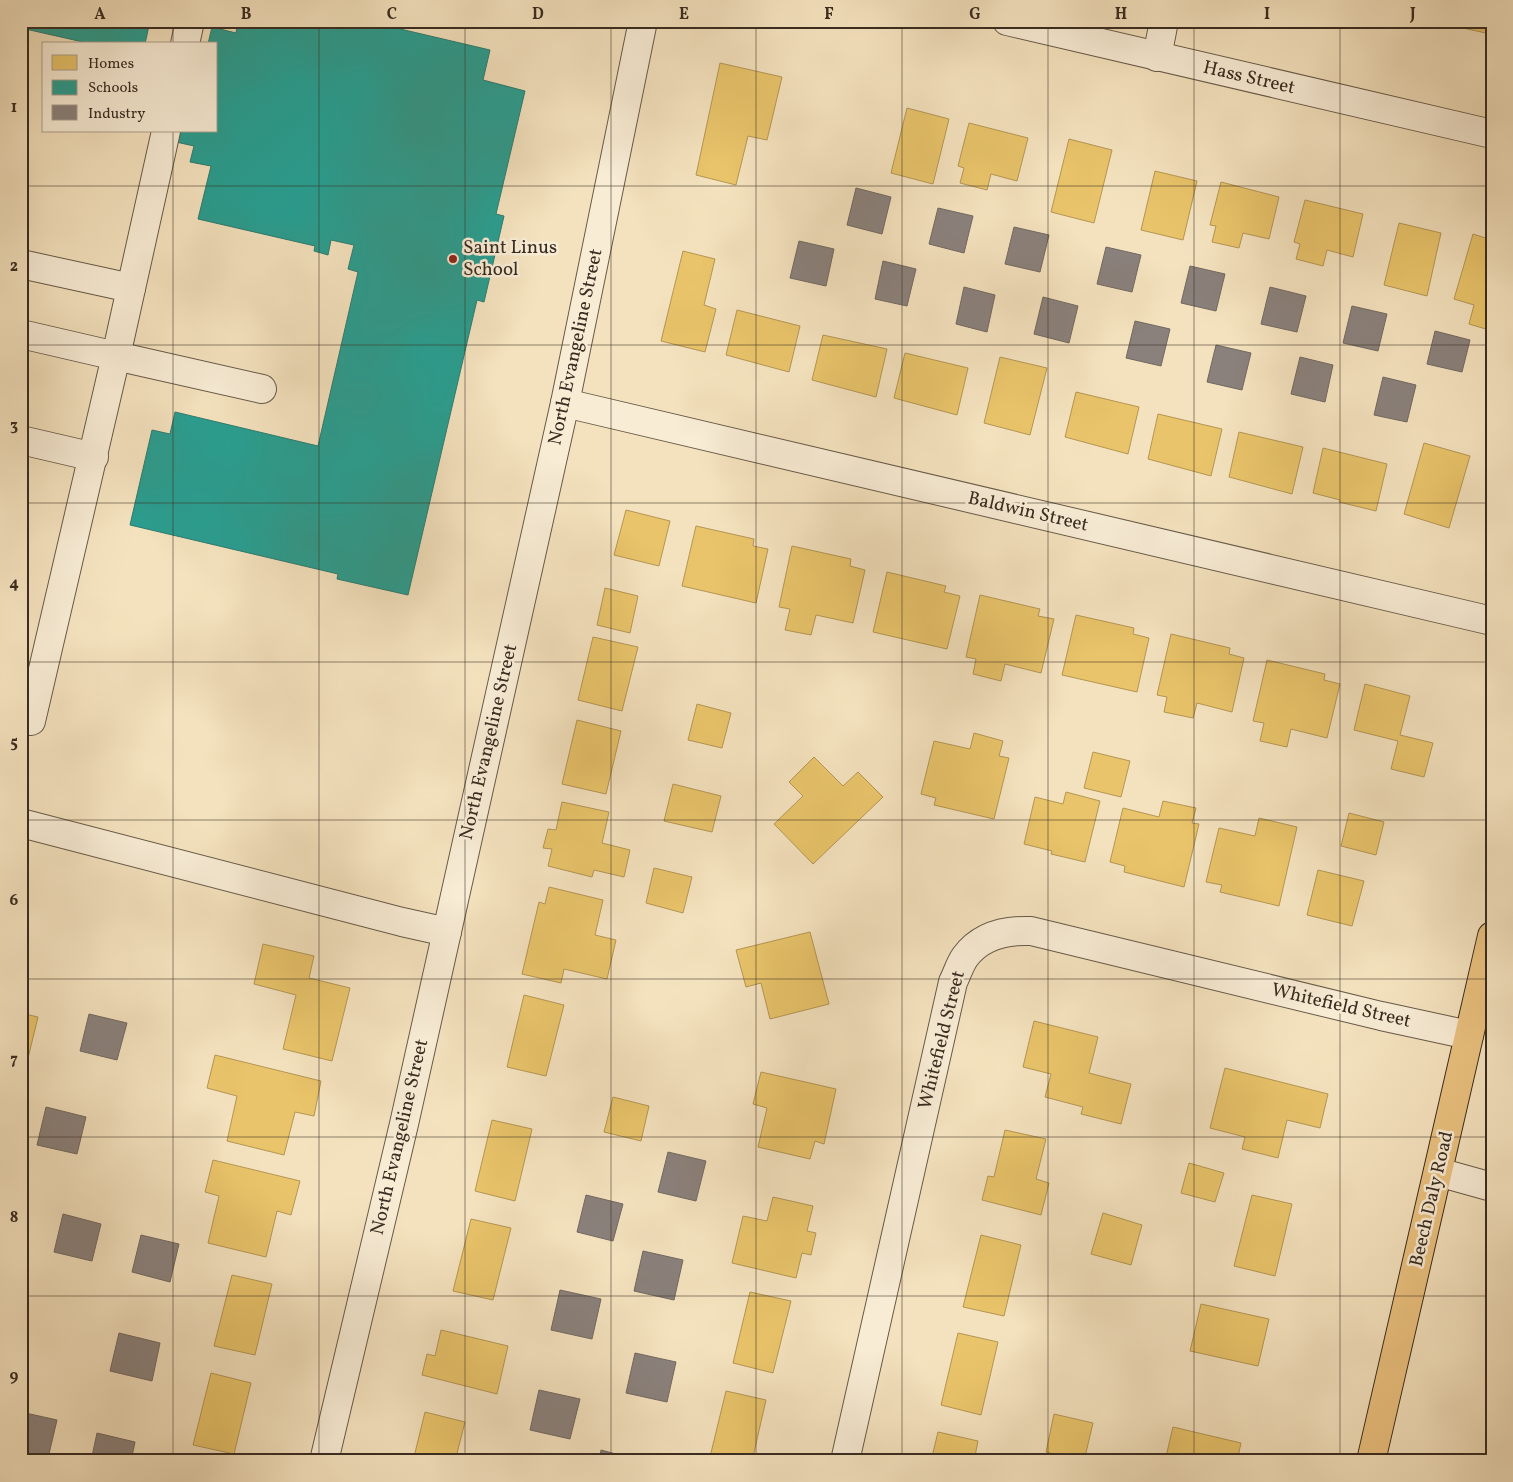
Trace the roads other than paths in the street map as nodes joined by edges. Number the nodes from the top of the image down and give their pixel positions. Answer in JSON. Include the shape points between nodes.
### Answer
{"nodes":[{"id":1,"x":190,"y":21,"type":"edge"},
{"id":2,"x":643,"y":21,"type":"edge"},
{"id":3,"x":1007,"y":21,"type":"edge"},
{"id":4,"x":1164,"y":21,"type":"edge"},
{"id":5,"x":185,"y":42,"type":"edge"},
{"id":6,"x":1157,"y":57,"type":"junction"},
{"id":7,"x":166,"y":132,"type":"edge"},
{"id":8,"x":1492,"y":134,"type":"edge"},
{"id":9,"x":21,"y":264,"type":"edge"},
{"id":10,"x":131,"y":288,"type":"junction"},
{"id":11,"x":21,"y":334,"type":"edge"},
{"id":12,"x":116,"y":356,"type":"junction"},
{"id":13,"x":262,"y":390,"type":"dead end"},
{"id":14,"x":565,"y":404,"type":"junction"},
{"id":15,"x":21,"y":440,"type":"edge"},
{"id":16,"x":94,"y":457,"type":"junction"},
{"id":17,"x":1492,"y":621,"type":"edge"},
{"id":18,"x":21,"y":719,"type":"edge"},
{"id":19,"x":21,"y":823,"type":"edge"},
{"id":20,"x":446,"y":932,"type":"junction"},
{"id":21,"x":1492,"y":936,"type":"edge"},
{"id":22,"x":1469,"y":1036,"type":"junction"},
{"id":23,"x":1438,"y":1172,"type":"junction"},
{"id":24,"x":1492,"y":1187,"type":"edge"},
{"id":25,"x":324,"y":1461,"type":"edge"},
{"id":26,"x":845,"y":1461,"type":"edge"},
{"id":27,"x":1371,"y":1461,"type":"edge"}],
"edges":[{"from":1,"to":5,"type":"street"},
{"from":2,"to":14,"type":"street","name":"North Evangeline Street"},
{"from":3,"to":6,"type":"street","name":"Hass Street"},
{"from":4,"to":6,"type":"street"},
{"from":6,"to":8,"type":"street","name":"Hass Street"},
{"from":7,"to":10,"type":"street"},
{"from":9,"to":10,"type":"street"},
{"from":10,"to":12,"type":"street"},
{"from":11,"to":12,"type":"street"},
{"from":12,"to":13,"type":"street"},
{"from":12,"to":16,"type":"street"},
{"from":14,"to":17,"type":"street","name":"Baldwin Street"},
{"from":14,"to":20,"type":"street","name":"North Evangeline Street"},
{"from":15,"to":16,"type":"street"},
{"from":16,"to":18,"type":"street","via":[[31,721]]},
{"from":19,"to":20,"type":"street"},
{"from":20,"to":25,"type":"street","name":"North Evangeline Street"},
{"from":21,"to":22,"type":"main road","name":"Beech Daly Road"},
{"from":22,"to":23,"type":"main road","name":"Beech Daly Road"},
{"from":22,"to":26,"type":"street","name":"Whitefield Street","via":[[1031,931],[1012,930],[975,946],[964,958],[953,982]]},
{"from":23,"to":24,"type":"street"},
{"from":23,"to":27,"type":"main road","name":"Beech Daly Road"}]}
